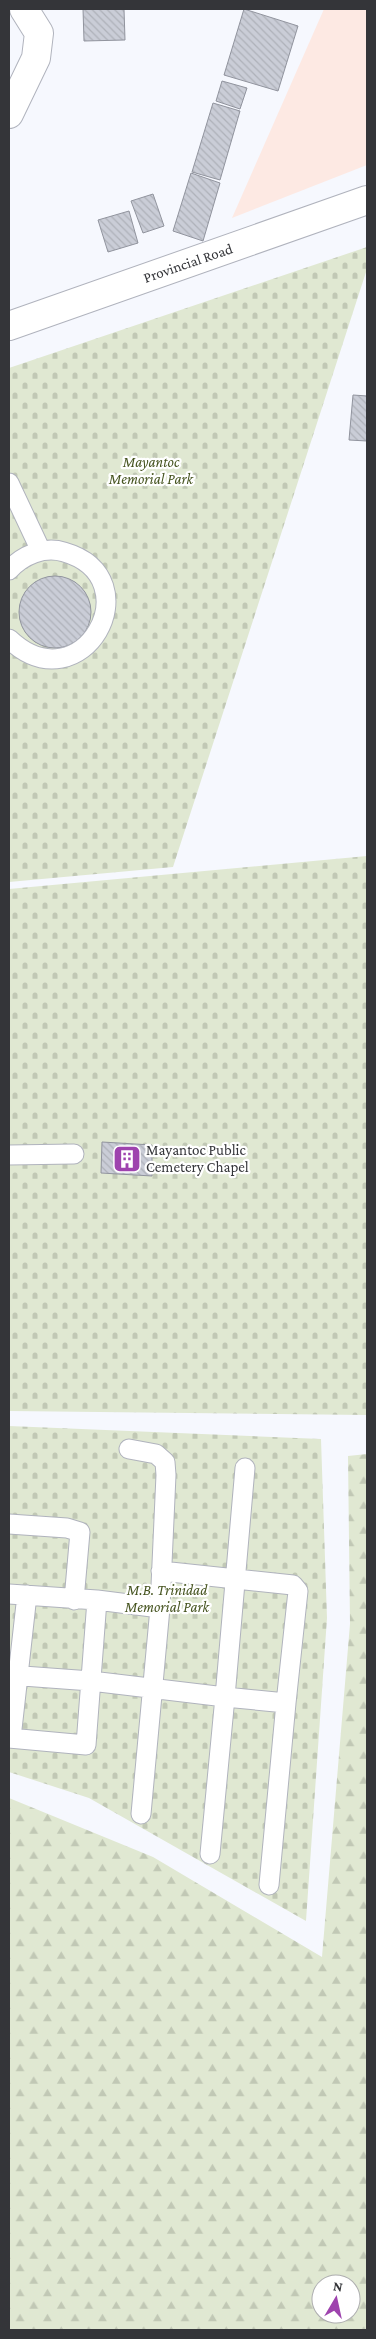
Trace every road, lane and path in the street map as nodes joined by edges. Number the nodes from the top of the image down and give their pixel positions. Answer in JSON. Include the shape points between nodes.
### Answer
{"nodes":[{"id":1,"x":24,"y":9,"type":"edge"},
{"id":2,"x":9,"y":114,"type":"edge"},
{"id":3,"x":367,"y":200,"type":"edge"},
{"id":4,"x":9,"y":326,"type":"edge"},
{"id":5,"x":9,"y":483,"type":"edge"},
{"id":6,"x":41,"y":551,"type":"junction"},
{"id":7,"x":9,"y":570,"type":"edge"},
{"id":8,"x":9,"y":639,"type":"edge"},
{"id":9,"x":9,"y":1154,"type":"edge"},
{"id":10,"x":74,"y":1154,"type":"dead end"},
{"id":11,"x":129,"y":1449,"type":"dead end"},
{"id":12,"x":245,"y":1468,"type":"dead end"},
{"id":13,"x":9,"y":1524,"type":"edge"},
{"id":14,"x":161,"y":1571,"type":"junction"},
{"id":15,"x":236,"y":1580,"type":"junction"},
{"id":16,"x":18,"y":1595,"type":"edge"},
{"id":17,"x":74,"y":1600,"type":"junction"},
{"id":18,"x":97,"y":1600,"type":"junction"},
{"id":19,"x":160,"y":1608,"type":"junction"},
{"id":20,"x":14,"y":1675,"type":"edge"},
{"id":21,"x":91,"y":1681,"type":"junction"},
{"id":22,"x":151,"y":1689,"type":"junction"},
{"id":23,"x":225,"y":1697,"type":"junction"},
{"id":24,"x":286,"y":1703,"type":"junction"},
{"id":25,"x":10,"y":1738,"type":"edge"},
{"id":26,"x":141,"y":1814,"type":"dead end"},
{"id":27,"x":210,"y":1854,"type":"dead end"},
{"id":28,"x":269,"y":1885,"type":"dead end"}],
"edges":[{"from":1,"to":2,"type":"main road","via":[[39,33],[36,58]]},
{"from":3,"to":4,"type":"main road","name":"Provincial Road"},
{"from":5,"to":6,"type":"lane"},
{"from":6,"to":7,"type":"lane","via":[[24,557]]},
{"from":6,"to":8,"type":"lane","via":[[59,550],[76,556],[101,580],[106,614],[100,631],[89,645],[73,655],[55,659],[29,654]]},
{"from":9,"to":10,"type":"lane"},
{"from":11,"to":14,"type":"lane","via":[[156,1454],[165,1462]]},
{"from":12,"to":15,"type":"lane"},
{"from":13,"to":17,"type":"lane","via":[[67,1528],[80,1532]]},
{"from":14,"to":15,"type":"lane"},
{"from":14,"to":19,"type":"lane"},
{"from":15,"to":23,"type":"lane"},
{"from":15,"to":24,"type":"lane","via":[[293,1585],[298,1591]]},
{"from":16,"to":17,"type":"lane"},
{"from":16,"to":20,"type":"lane"},
{"from":17,"to":18,"type":"lane"},
{"from":18,"to":19,"type":"lane"},
{"from":18,"to":21,"type":"lane"},
{"from":19,"to":22,"type":"lane"},
{"from":20,"to":21,"type":"lane"},
{"from":20,"to":25,"type":"lane"},
{"from":21,"to":22,"type":"lane"},
{"from":21,"to":25,"type":"lane","via":[[86,1745]]},
{"from":22,"to":23,"type":"lane"},
{"from":22,"to":26,"type":"lane"},
{"from":23,"to":24,"type":"lane"},
{"from":23,"to":27,"type":"lane"},
{"from":24,"to":28,"type":"lane"}]}
